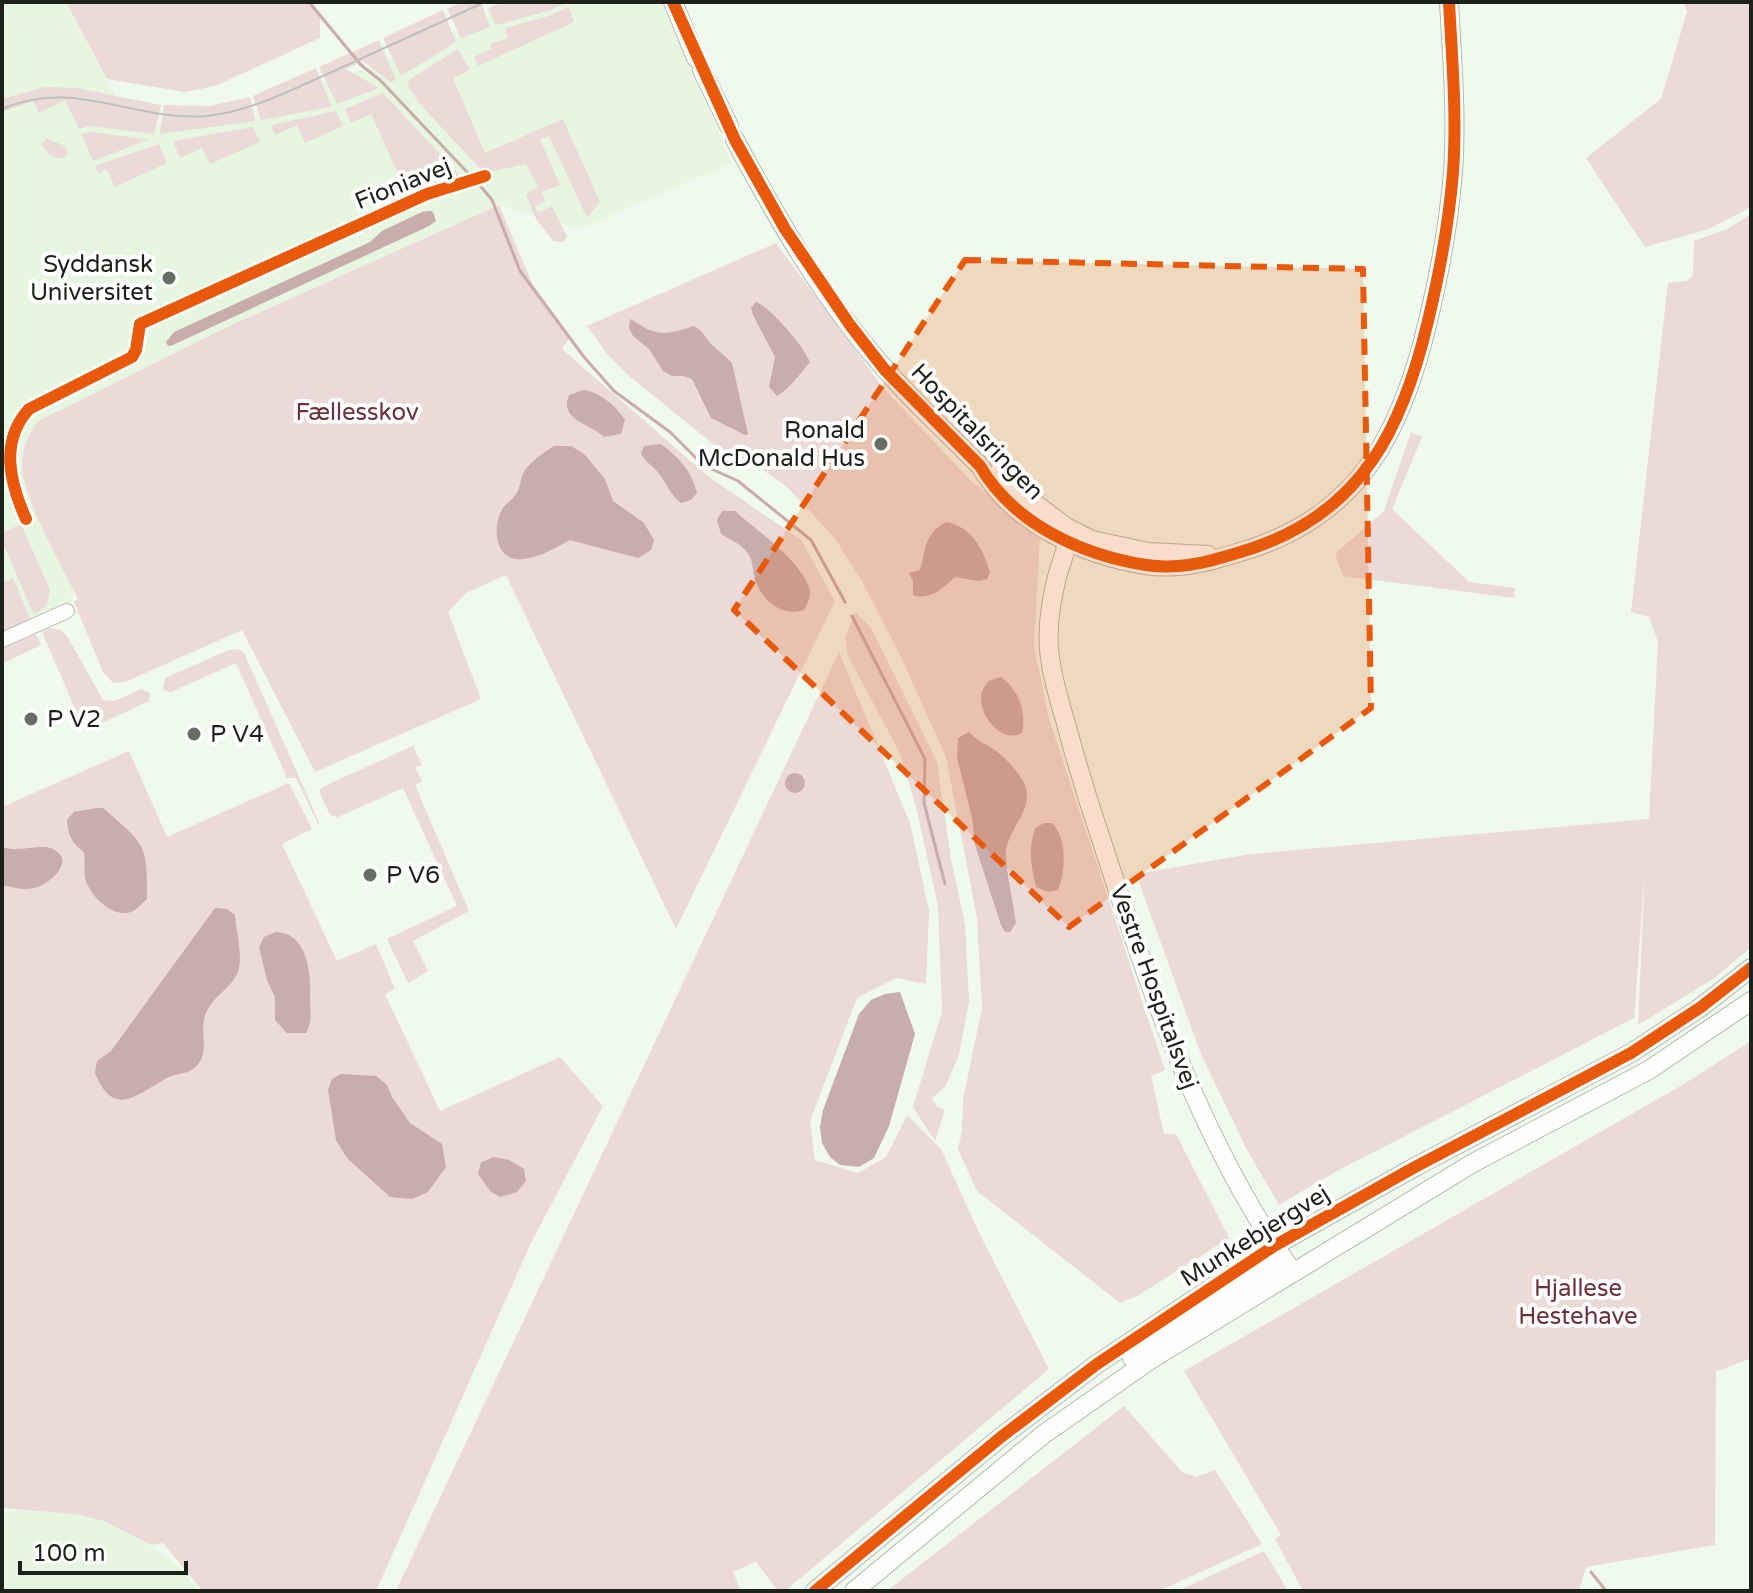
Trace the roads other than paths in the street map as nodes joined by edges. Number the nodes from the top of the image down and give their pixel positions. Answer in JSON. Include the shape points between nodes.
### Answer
{"nodes":[{"id":1,"x":673,"y":2,"type":"edge"},
{"id":2,"x":1449,"y":2,"type":"edge"},
{"id":3,"x":1064,"y":536,"type":"junction"},
{"id":4,"x":1219,"y":557,"type":"junction"},
{"id":5,"x":1137,"y":563,"type":"junction"},
{"id":6,"x":67,"y":611,"type":"dead end"},
{"id":7,"x":2,"y":640,"type":"edge"},
{"id":8,"x":1055,"y":684,"type":"junction"},
{"id":9,"x":1751,"y":968,"type":"edge"},
{"id":10,"x":1751,"y":1001,"type":"edge"},
{"id":11,"x":1274,"y":1246,"type":"junction"},
{"id":12,"x":1292,"y":1271,"type":"junction"},
{"id":13,"x":1007,"y":1463,"type":"junction"},
{"id":14,"x":815,"y":1591,"type":"edge"},
{"id":15,"x":854,"y":1591,"type":"edge"}],
"edges":[{"from":1,"to":3,"type":"street","name":"Hospitalsringen","via":[[732,133],[785,229],[850,325],[885,370],[1012,505]]},
{"from":2,"to":4,"type":"street","name":"Hospitalsringen","via":[[1453,169],[1447,225],[1421,352],[1397,421],[1352,487],[1320,514],[1261,545]]},
{"from":3,"to":4,"type":"street","name":"Hospitalsringen","via":[[1148,552]]},
{"from":3,"to":5,"type":"street","name":"Hospitalsringen","via":[[1092,552]]},
{"from":3,"to":8,"type":"street","name":"Vestre Hospitalsvej","via":[[1049,616]]},
{"from":4,"to":5,"type":"street","name":"Hospitalsringen","via":[[1180,567]]},
{"from":5,"to":8,"type":"street","via":[[1087,560],[1068,569],[1056,615]]},
{"from":6,"to":7,"type":"street"},
{"from":8,"to":11,"type":"street","name":"Vestre Hospitalsvej","via":[[1080,778],[1180,1066]]},
{"from":9,"to":11,"type":"street","name":"Munkebjergvej","via":[[1631,1053]]},
{"from":10,"to":12,"type":"street","name":"Munkebjergvej","via":[[1649,1070],[1473,1163]]},
{"from":11,"to":12,"type":"street","name":"Vestre Hospitalsvej"},
{"from":11,"to":13,"type":"street","via":[[1271,1267],[1167,1332],[1059,1412],[1023,1439]]},
{"from":11,"to":14,"type":"street","name":"Munkebjergvej","via":[[1097,1364]]},
{"from":12,"to":13,"type":"street","name":"Munkebjergvej","via":[[1150,1360]]},
{"from":13,"to":15,"type":"street","name":"Munkebjergvej"}]}
